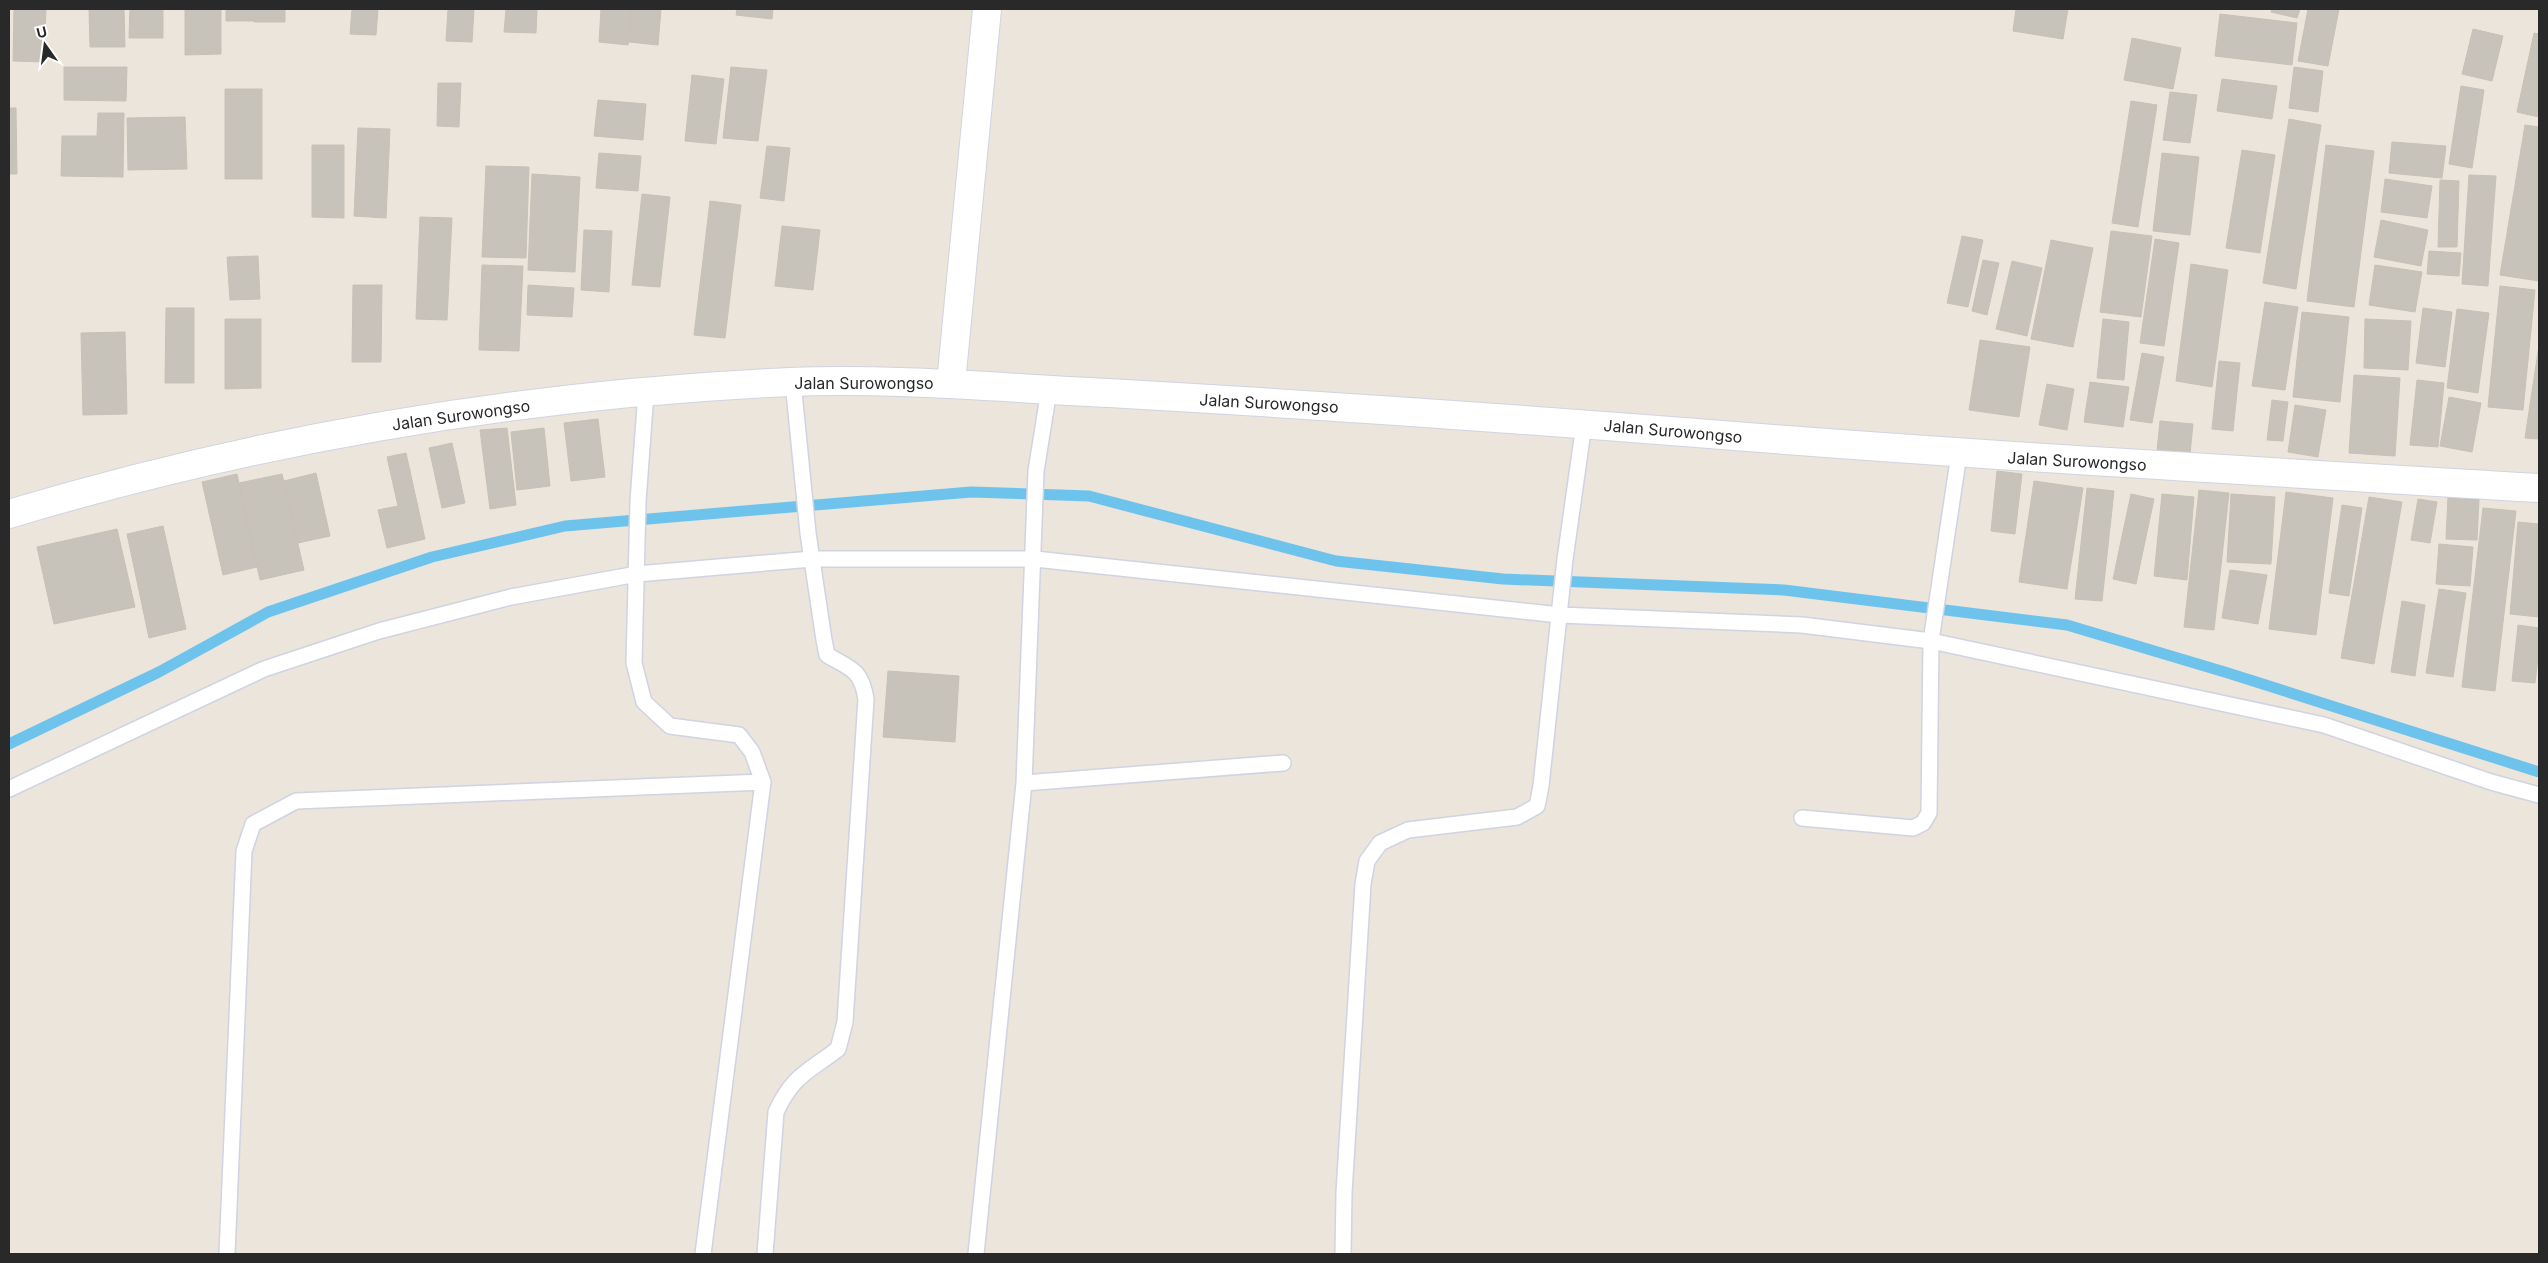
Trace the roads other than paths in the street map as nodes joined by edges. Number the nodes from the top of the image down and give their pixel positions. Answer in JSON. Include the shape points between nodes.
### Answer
{"nodes":[{"id":1,"x":987,"y":9,"type":"edge"},
{"id":2,"x":793,"y":382,"type":"junction"},
{"id":3,"x":951,"y":383,"type":"junction"},
{"id":4,"x":1049,"y":390,"type":"junction"},
{"id":5,"x":646,"y":393,"type":"junction"},
{"id":6,"x":1584,"y":424,"type":"junction"},
{"id":7,"x":1958,"y":454,"type":"junction"},
{"id":8,"x":2539,"y":488,"type":"edge"},
{"id":9,"x":9,"y":514,"type":"edge"},
{"id":10,"x":812,"y":559,"type":"junction"},
{"id":11,"x":1035,"y":559,"type":"junction"},
{"id":12,"x":637,"y":574,"type":"junction"},
{"id":13,"x":1560,"y":615,"type":"junction"},
{"id":14,"x":1931,"y":641,"type":"junction"},
{"id":15,"x":1283,"y":762,"type":"dead end"},
{"id":16,"x":763,"y":782,"type":"junction"},
{"id":17,"x":1024,"y":783,"type":"junction"},
{"id":18,"x":9,"y":789,"type":"edge"},
{"id":19,"x":2539,"y":795,"type":"edge"},
{"id":20,"x":1802,"y":818,"type":"dead end"},
{"id":21,"x":227,"y":1254,"type":"edge"},
{"id":22,"x":703,"y":1254,"type":"edge"},
{"id":23,"x":765,"y":1254,"type":"edge"},
{"id":24,"x":976,"y":1254,"type":"edge"},
{"id":25,"x":1343,"y":1254,"type":"edge"}],
"edges":[{"from":1,"to":3,"type":"street"},
{"from":2,"to":3,"type":"street","name":"Jalan Surowongso"},
{"from":2,"to":5,"type":"street","name":"Jalan Surowongso"},
{"from":2,"to":10,"type":"lane"},
{"from":3,"to":4,"type":"street","name":"Jalan Surowongso"},
{"from":4,"to":6,"type":"street","name":"Jalan Surowongso"},
{"from":4,"to":11,"type":"lane","via":[[1036,472]]},
{"from":5,"to":9,"type":"street","name":"Jalan Surowongso","via":[[474,411],[283,444],[165,471]]},
{"from":5,"to":12,"type":"lane","via":[[638,501]]},
{"from":6,"to":7,"type":"street","name":"Jalan Surowongso"},
{"from":6,"to":13,"type":"lane"},
{"from":7,"to":8,"type":"street","name":"Jalan Surowongso"},
{"from":7,"to":14,"type":"lane"},
{"from":10,"to":11,"type":"lane"},
{"from":10,"to":12,"type":"lane"},
{"from":10,"to":23,"type":"lane","via":[[827,655],[853,669],[863,682],[866,699],[846,1022],[838,1049],[798,1077],[786,1091],[776,1112]]},
{"from":11,"to":13,"type":"lane"},
{"from":11,"to":17,"type":"lane"},
{"from":12,"to":16,"type":"lane","via":[[634,663],[644,702],[670,726],[739,736],[752,752]]},
{"from":12,"to":18,"type":"lane","via":[[501,600],[379,632],[264,669]]},
{"from":13,"to":14,"type":"lane","via":[[1802,625]]},
{"from":13,"to":25,"type":"lane","via":[[1542,786],[1536,806],[1517,817],[1408,830],[1380,843],[1367,862],[1363,884]]},
{"from":14,"to":19,"type":"lane","via":[[2324,725]]},
{"from":14,"to":20,"type":"lane","via":[[1929,813],[1922,823],[1913,828]]},
{"from":15,"to":17,"type":"lane"},
{"from":16,"to":21,"type":"lane","via":[[296,801],[253,824],[244,851]]},
{"from":16,"to":22,"type":"lane"},
{"from":17,"to":24,"type":"lane"}]}
